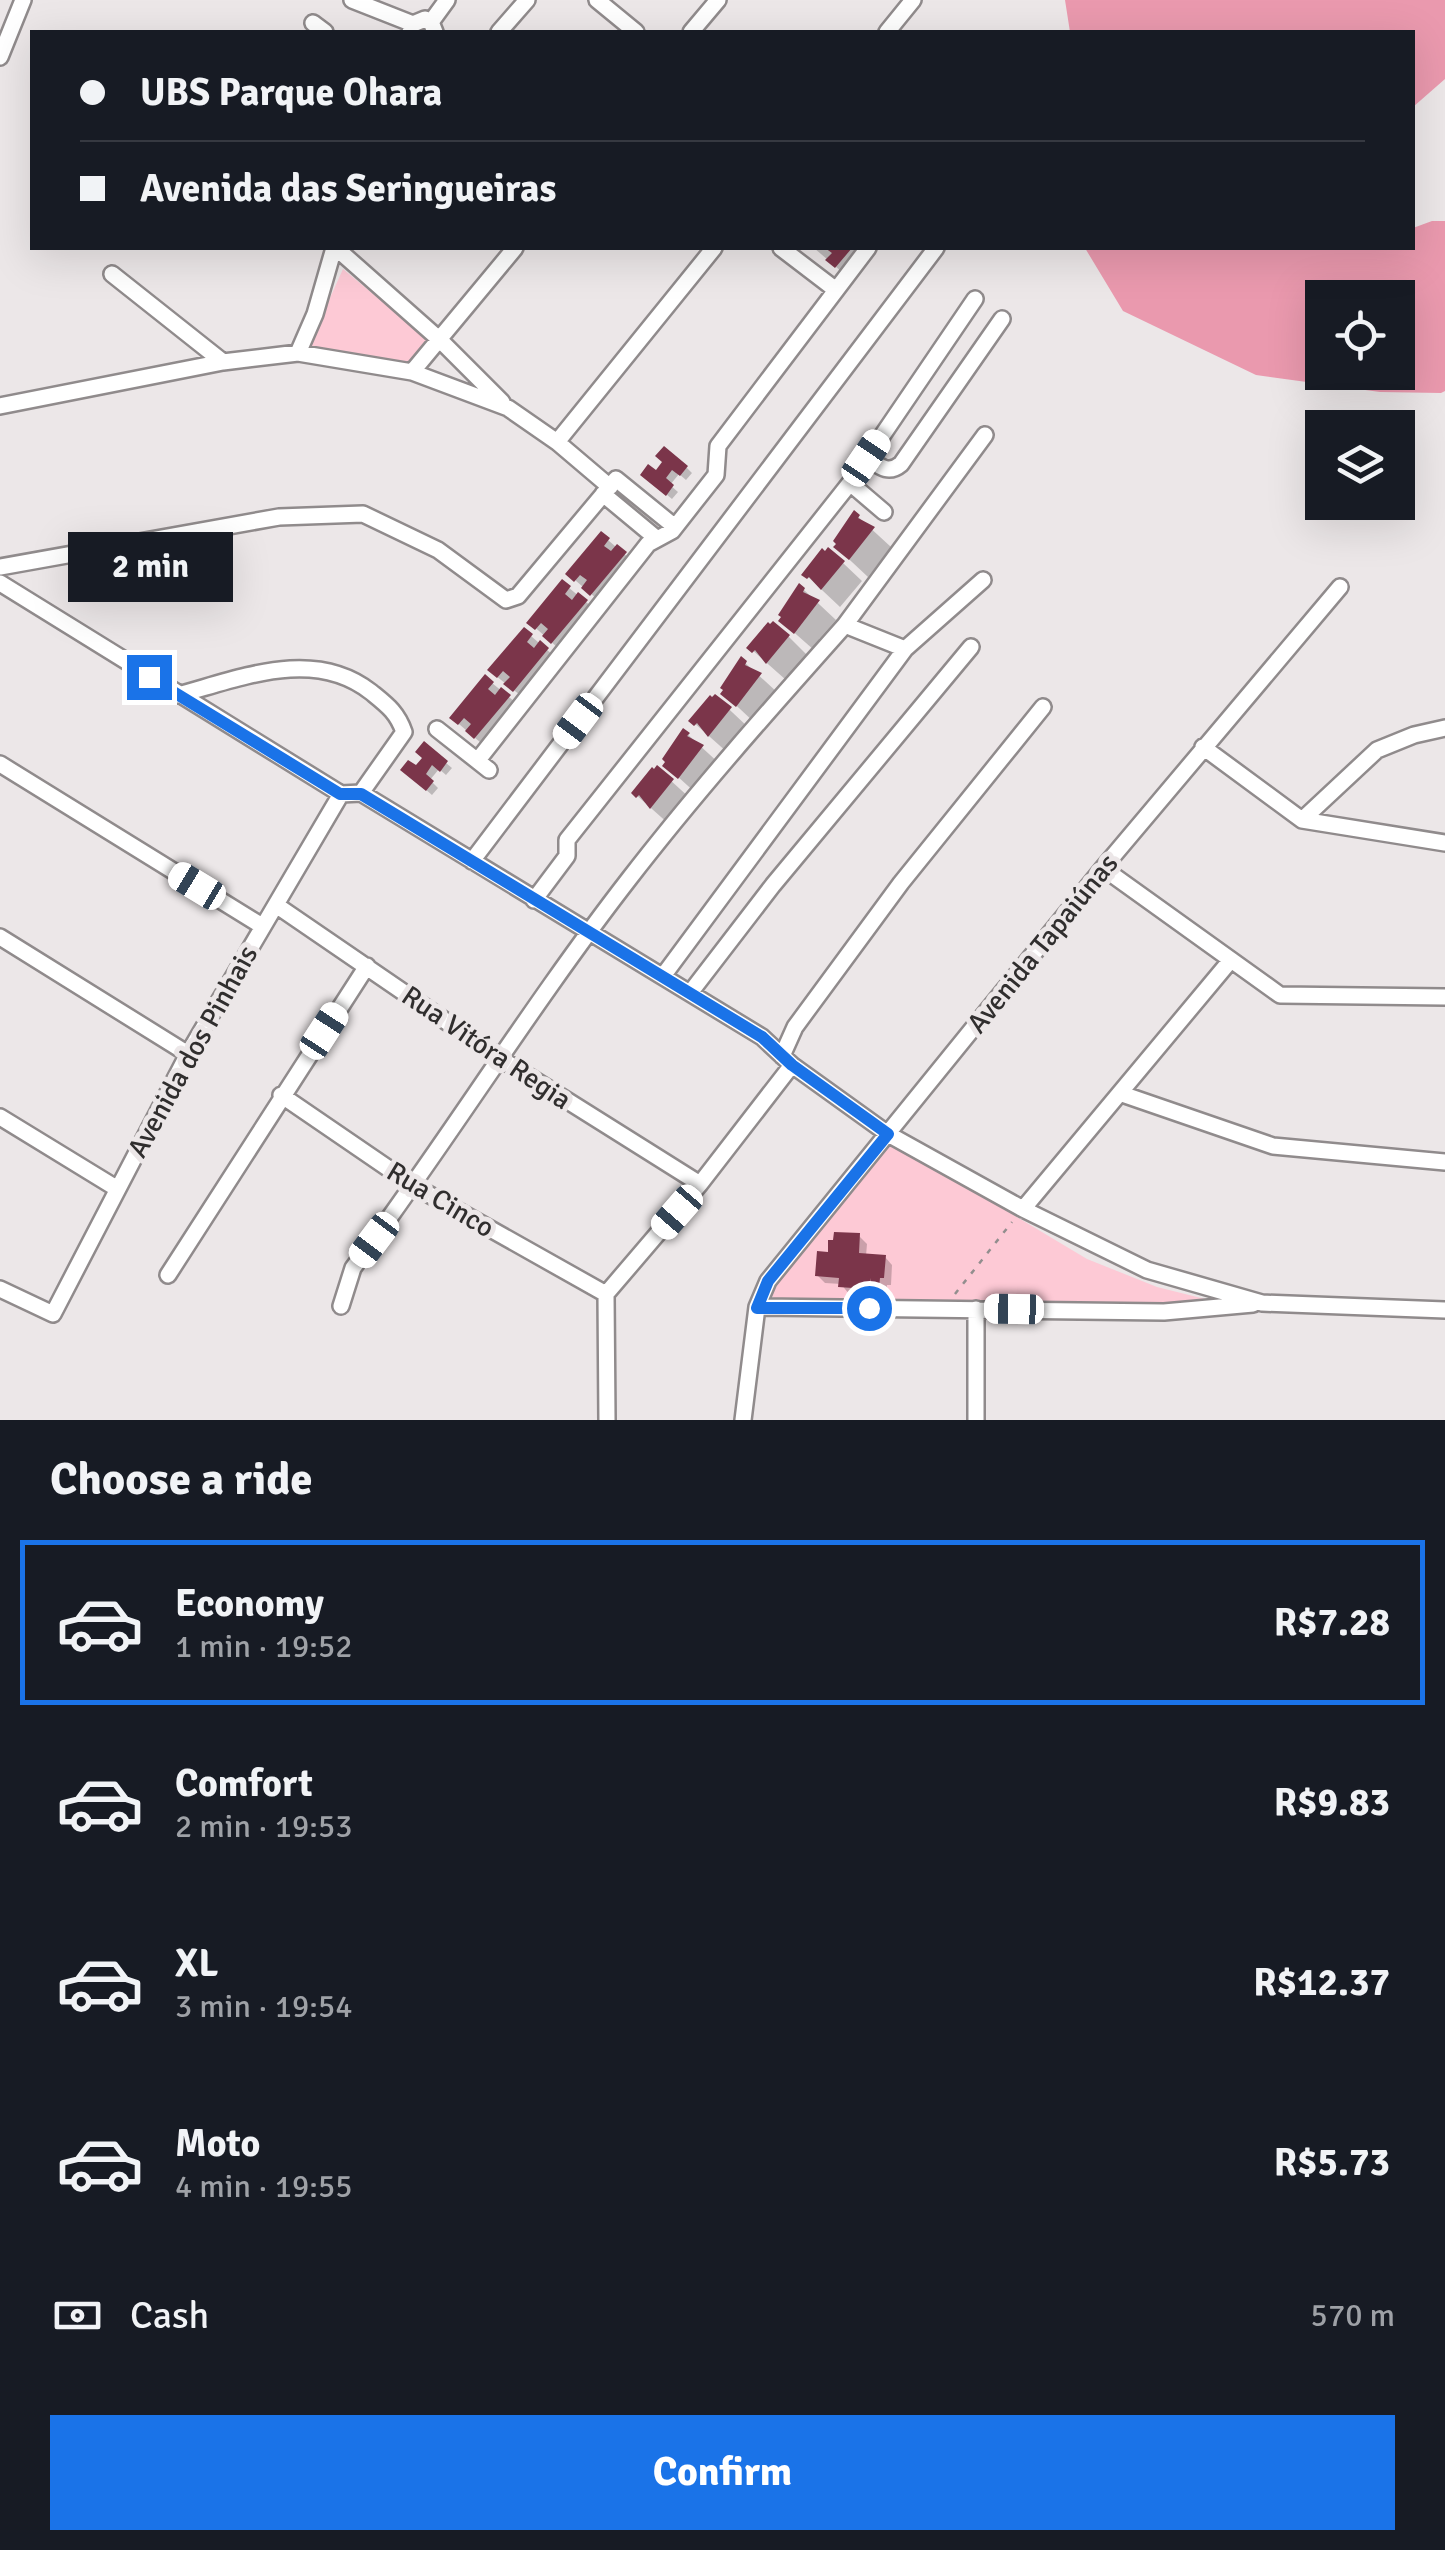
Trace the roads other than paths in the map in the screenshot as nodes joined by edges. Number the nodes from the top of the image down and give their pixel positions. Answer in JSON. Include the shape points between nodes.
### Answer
{"nodes":[{"id":1,"x":22,"y":0,"type":"edge"},
{"id":2,"x":352,"y":0,"type":"edge"},
{"id":3,"x":447,"y":0,"type":"edge"},
{"id":4,"x":528,"y":0,"type":"edge"},
{"id":5,"x":597,"y":0,"type":"edge"},
{"id":6,"x":718,"y":0,"type":"edge"},
{"id":7,"x":914,"y":0,"type":"edge"},
{"id":8,"x":433,"y":27,"type":"edge"},
{"id":9,"x":411,"y":28,"type":"edge"},
{"id":10,"x":501,"y":30,"type":"edge"},
{"id":11,"x":634,"y":30,"type":"edge"},
{"id":12,"x":692,"y":30,"type":"edge"},
{"id":13,"x":889,"y":30,"type":"edge"},
{"id":14,"x":0,"y":57,"type":"edge"},
{"id":15,"x":334,"y":250,"type":"edge"},
{"id":16,"x":337,"y":250,"type":"edge"},
{"id":17,"x":514,"y":250,"type":"edge"},
{"id":18,"x":712,"y":250,"type":"edge"},
{"id":19,"x":784,"y":250,"type":"edge"},
{"id":20,"x":866,"y":250,"type":"edge"},
{"id":21,"x":934,"y":250,"type":"edge"},
{"id":22,"x":112,"y":274,"type":"dead end"},
{"id":23,"x":836,"y":290,"type":"junction"},
{"id":24,"x":975,"y":299,"type":"dead end"},
{"id":25,"x":1002,"y":319,"type":"dead end"},
{"id":26,"x":440,"y":340,"type":"junction"},
{"id":27,"x":298,"y":353,"type":"junction"},
{"id":28,"x":223,"y":362,"type":"junction"},
{"id":29,"x":412,"y":372,"type":"junction"},
{"id":30,"x":0,"y":406,"type":"edge"},
{"id":31,"x":508,"y":408,"type":"junction"},
{"id":32,"x":985,"y":435,"type":"dead end"},
{"id":33,"x":557,"y":442,"type":"junction"},
{"id":34,"x":866,"y":458,"type":"junction"},
{"id":35,"x":850,"y":483,"type":"junction"},
{"id":36,"x":610,"y":486,"type":"junction"},
{"id":37,"x":884,"y":512,"type":"dead end"},
{"id":38,"x":675,"y":527,"type":"junction"},
{"id":39,"x":656,"y":538,"type":"junction"},
{"id":40,"x":0,"y":567,"type":"edge"},
{"id":41,"x":984,"y":580,"type":"dead end"},
{"id":42,"x":0,"y":583,"type":"edge"},
{"id":43,"x":1340,"y":587,"type":"dead end"},
{"id":44,"x":845,"y":625,"type":"junction"},
{"id":45,"x":970,"y":647,"type":"dead end"},
{"id":46,"x":905,"y":648,"type":"junction"},
{"id":47,"x":178,"y":696,"type":"junction"},
{"id":48,"x":1044,"y":706,"type":"dead end"},
{"id":49,"x":437,"y":728,"type":"dead end"},
{"id":50,"x":1445,"y":728,"type":"edge"},
{"id":51,"x":1202,"y":748,"type":"junction"},
{"id":52,"x":0,"y":764,"type":"edge"},
{"id":53,"x":340,"y":794,"type":"junction"},
{"id":54,"x":361,"y":794,"type":"junction"},
{"id":55,"x":1302,"y":820,"type":"junction"},
{"id":56,"x":1445,"y":842,"type":"edge"},
{"id":57,"x":472,"y":861,"type":"junction"},
{"id":58,"x":1103,"y":868,"type":"junction"},
{"id":59,"x":534,"y":900,"type":"junction"},
{"id":60,"x":276,"y":905,"type":"junction"},
{"id":61,"x":262,"y":926,"type":"junction"},
{"id":62,"x":590,"y":935,"type":"junction"},
{"id":63,"x":0,"y":937,"type":"edge"},
{"id":64,"x":1230,"y":961,"type":"junction"},
{"id":65,"x":366,"y":966,"type":"junction"},
{"id":66,"x":663,"y":976,"type":"junction"},
{"id":67,"x":690,"y":992,"type":"junction"},
{"id":68,"x":1445,"y":997,"type":"edge"},
{"id":69,"x":188,"y":1054,"type":"junction"},
{"id":70,"x":500,"y":1059,"type":"junction"},
{"id":71,"x":787,"y":1060,"type":"junction"},
{"id":72,"x":1122,"y":1094,"type":"junction"},
{"id":73,"x":281,"y":1095,"type":"junction"},
{"id":74,"x":0,"y":1117,"type":"edge"},
{"id":75,"x":888,"y":1134,"type":"junction"},
{"id":76,"x":1445,"y":1162,"type":"edge"},
{"id":77,"x":700,"y":1184,"type":"junction"},
{"id":78,"x":414,"y":1186,"type":"junction"},
{"id":79,"x":116,"y":1188,"type":"junction"},
{"id":80,"x":1023,"y":1209,"type":"junction"},
{"id":81,"x":168,"y":1275,"type":"dead end"},
{"id":82,"x":0,"y":1288,"type":"edge"},
{"id":83,"x":606,"y":1294,"type":"junction"},
{"id":84,"x":1262,"y":1303,"type":"junction"},
{"id":85,"x":341,"y":1306,"type":"dead end"},
{"id":86,"x":757,"y":1308,"type":"junction"},
{"id":87,"x":976,"y":1309,"type":"junction"},
{"id":88,"x":1445,"y":1310,"type":"edge"},
{"id":89,"x":607,"y":1420,"type":"edge"},
{"id":90,"x":743,"y":1420,"type":"edge"},
{"id":91,"x":976,"y":1420,"type":"edge"}],
"edges":[{"from":1,"to":14,"type":"street"},
{"from":2,"to":9,"type":"street"},
{"from":3,"to":8,"type":"street"},
{"from":4,"to":10,"type":"street"},
{"from":5,"to":11,"type":"street"},
{"from":6,"to":12,"type":"street"},
{"from":7,"to":13,"type":"street"},
{"from":8,"to":9,"type":"street","via":[[418,20]]},
{"from":15,"to":27,"type":"street"},
{"from":16,"to":26,"type":"street"},
{"from":17,"to":26,"type":"street"},
{"from":18,"to":33,"type":"street"},
{"from":19,"to":23,"type":"street"},
{"from":20,"to":23,"type":"street"},
{"from":21,"to":57,"type":"street"},
{"from":22,"to":28,"type":"street"},
{"from":23,"to":38,"type":"street","via":[[718,446],[716,475]]},
{"from":24,"to":34,"type":"street"},
{"from":25,"to":34,"type":"street","via":[[901,464],[885,470]]},
{"from":26,"to":29,"type":"street"},
{"from":26,"to":31,"type":"street"},
{"from":27,"to":28,"type":"street"},
{"from":27,"to":29,"type":"street"},
{"from":28,"to":30,"type":"street"},
{"from":29,"to":31,"type":"street"},
{"from":31,"to":33,"type":"street"},
{"from":32,"to":44,"type":"street"},
{"from":33,"to":36,"type":"street"},
{"from":34,"to":35,"type":"street"},
{"from":35,"to":37,"type":"street"},
{"from":35,"to":59,"type":"street","via":[[568,840],[568,856]]},
{"from":36,"to":38,"type":"street"},
{"from":36,"to":39,"type":"street"},
{"from":36,"to":40,"type":"street","via":[[518,596],[506,600],[438,550],[363,514],[279,518]]},
{"from":38,"to":39,"type":"street"},
{"from":39,"to":49,"type":"street","via":[[484,765]]},
{"from":41,"to":46,"type":"street"},
{"from":42,"to":47,"type":"street"},
{"from":43,"to":51,"type":"street","name":"Avenida Tapaiúnas"},
{"from":44,"to":46,"type":"street"},
{"from":44,"to":62,"type":"street","via":[[736,748]]},
{"from":45,"to":67,"type":"street"},
{"from":46,"to":66,"type":"street"},
{"from":47,"to":53,"type":"street"},
{"from":47,"to":54,"type":"street","via":[[295,667],[328,670],[359,683],[397,713],[404,732]]},
{"from":48,"to":71,"type":"street","via":[[795,1027]]},
{"from":50,"to":55,"type":"street","via":[[1377,750]]},
{"from":51,"to":55,"type":"street"},
{"from":51,"to":58,"type":"street","name":"Avenida Tapaiúnas"},
{"from":52,"to":61,"type":"street"},
{"from":53,"to":54,"type":"street"},
{"from":53,"to":60,"type":"street","name":"Avenida dos Pinhais"},
{"from":54,"to":57,"type":"street"},
{"from":55,"to":56,"type":"street"},
{"from":57,"to":59,"type":"street"},
{"from":58,"to":64,"type":"street"},
{"from":58,"to":75,"type":"street","name":"Avenida Tapaiúnas"},
{"from":59,"to":62,"type":"street"},
{"from":60,"to":61,"type":"street","name":"Avenida dos Pinhais"},
{"from":60,"to":65,"type":"street","name":"Rua Vitóra Regia"},
{"from":61,"to":69,"type":"street","name":"Avenida dos Pinhais"},
{"from":62,"to":66,"type":"street"},
{"from":62,"to":70,"type":"street"},
{"from":63,"to":69,"type":"street"},
{"from":64,"to":68,"type":"street","via":[[1280,995]]},
{"from":64,"to":72,"type":"street"},
{"from":65,"to":70,"type":"street","name":"Rua Vitóra Regia"},
{"from":65,"to":73,"type":"street"},
{"from":66,"to":67,"type":"street"},
{"from":67,"to":71,"type":"street"},
{"from":69,"to":79,"type":"street","name":"Avenida dos Pinhais"},
{"from":70,"to":77,"type":"street","name":"Rua Vitóra Regia"},
{"from":70,"to":78,"type":"street"},
{"from":71,"to":75,"type":"street"},
{"from":71,"to":77,"type":"street"},
{"from":72,"to":76,"type":"street","via":[[1273,1146]]},
{"from":72,"to":80,"type":"street"},
{"from":73,"to":78,"type":"street","name":"Rua Cinco"},
{"from":73,"to":81,"type":"street"},
{"from":74,"to":79,"type":"street"},
{"from":75,"to":80,"type":"street"},
{"from":75,"to":86,"type":"street","name":"Avenida Tapaiúnas","via":[[768,1281]]},
{"from":77,"to":83,"type":"street"},
{"from":78,"to":83,"type":"street","name":"Rua Cinco"},
{"from":78,"to":85,"type":"street","via":[[353,1268]]},
{"from":79,"to":82,"type":"street","name":"Avenida dos Pinhais","via":[[53,1314]]},
{"from":80,"to":84,"type":"street","via":[[1147,1270]]},
{"from":83,"to":89,"type":"street"},
{"from":84,"to":87,"type":"street","via":[[1164,1312]]},
{"from":84,"to":88,"type":"street"},
{"from":86,"to":87,"type":"street"},
{"from":86,"to":90,"type":"street"},
{"from":87,"to":91,"type":"street"}]}
